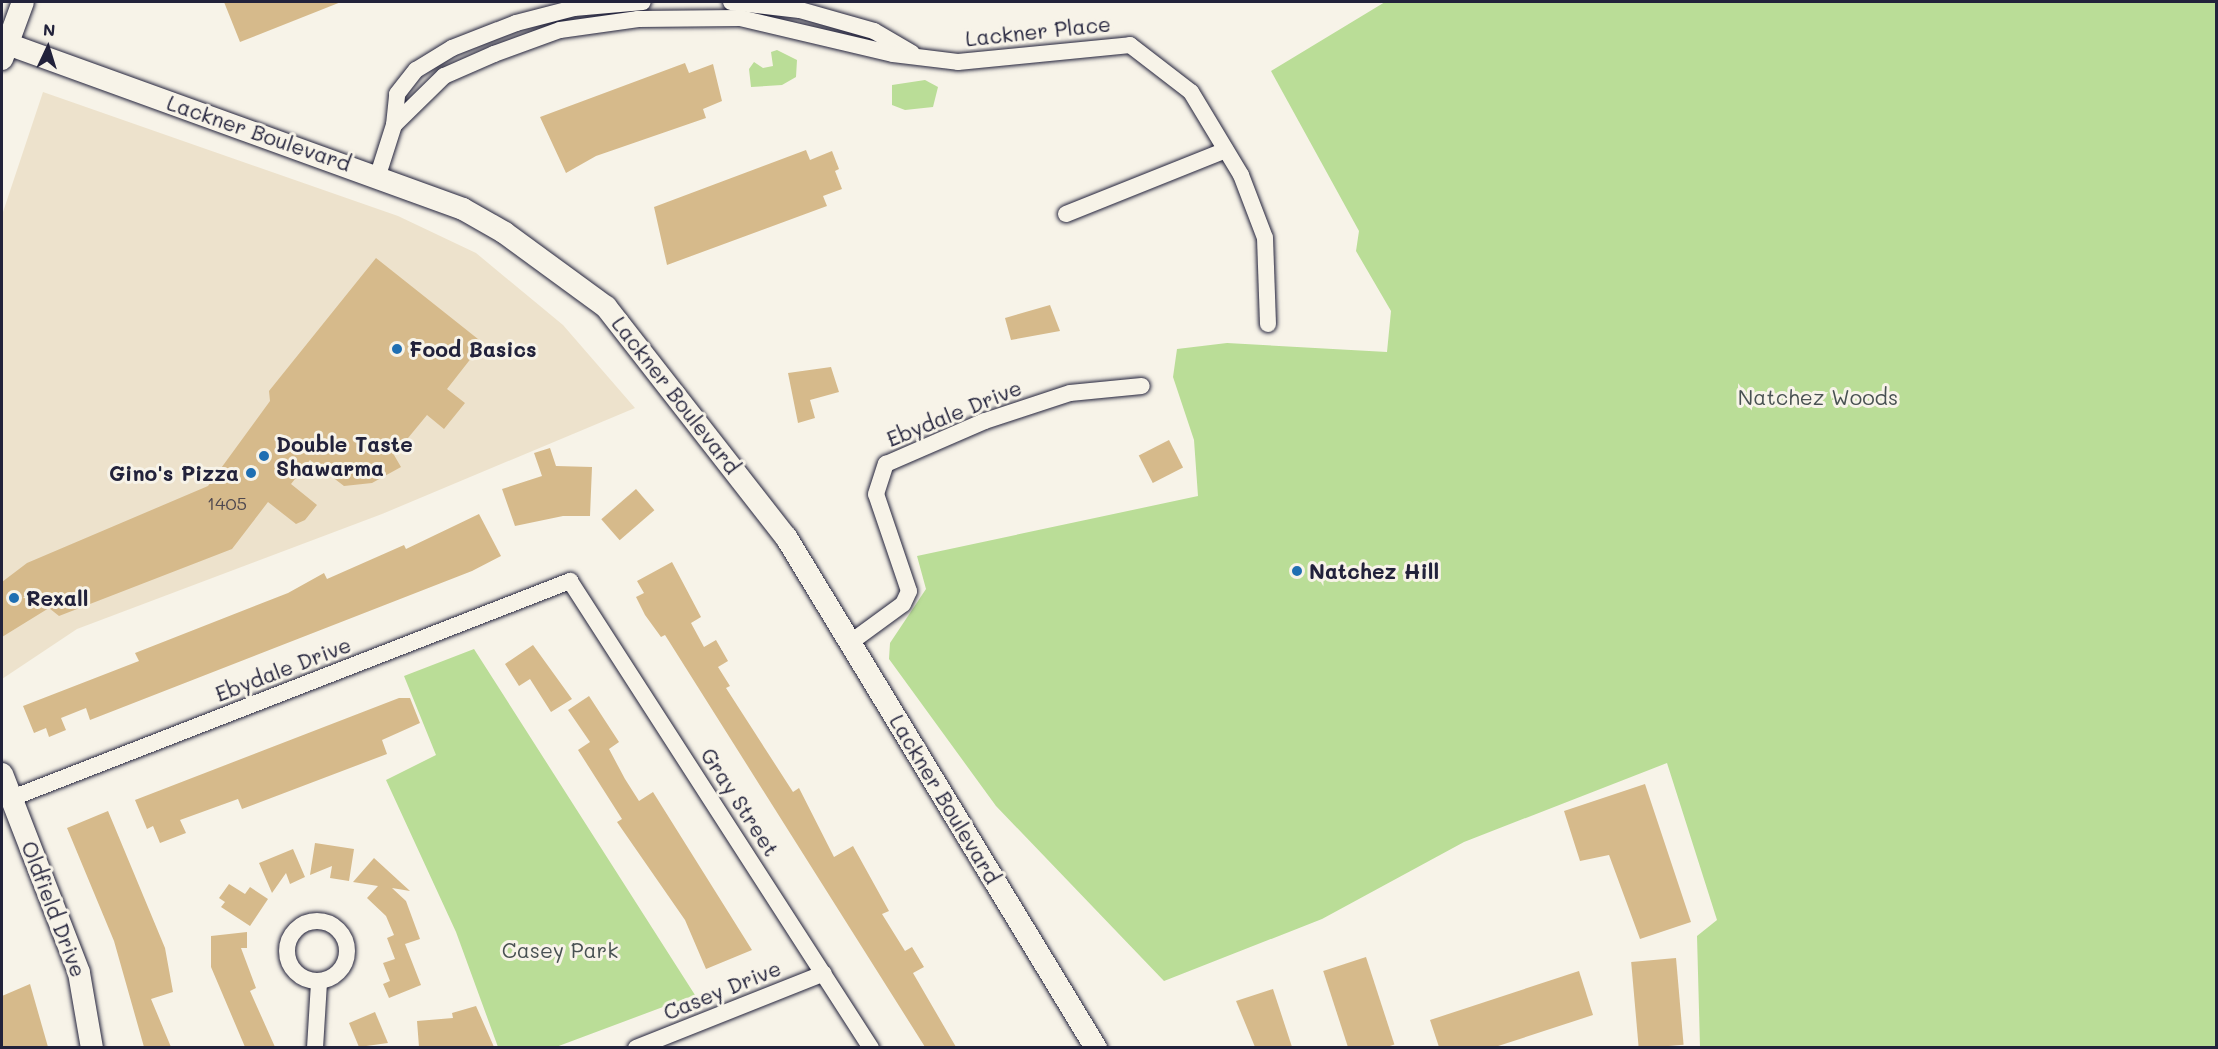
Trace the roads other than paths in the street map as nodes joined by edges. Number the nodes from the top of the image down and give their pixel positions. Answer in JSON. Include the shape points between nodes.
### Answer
{"nodes":[{"id":1,"x":23,"y":2,"type":"edge"},
{"id":2,"x":644,"y":2,"type":"edge"},
{"id":3,"x":731,"y":2,"type":"edge"},
{"id":4,"x":4,"y":49,"type":"edge"},
{"id":5,"x":912,"y":52,"type":"junction"},
{"id":6,"x":394,"y":125,"type":"junction"},
{"id":7,"x":1226,"y":150,"type":"junction"},
{"id":8,"x":378,"y":175,"type":"junction"},
{"id":9,"x":1066,"y":214,"type":"dead end"},
{"id":10,"x":1268,"y":324,"type":"dead end"},
{"id":11,"x":1142,"y":386,"type":"dead end"},
{"id":12,"x":570,"y":581,"type":"joint"},
{"id":13,"x":850,"y":642,"type":"junction"},
{"id":14,"x":2,"y":774,"type":"edge"},
{"id":15,"x":12,"y":798,"type":"junction"},
{"id":16,"x":824,"y":973,"type":"junction"},
{"id":17,"x":319,"y":982,"type":"dead end"},
{"id":18,"x":92,"y":1047,"type":"edge"},
{"id":19,"x":315,"y":1047,"type":"edge"},
{"id":20,"x":636,"y":1047,"type":"edge"},
{"id":21,"x":871,"y":1047,"type":"edge"},
{"id":22,"x":1096,"y":1047,"type":"edge"}],
"edges":[{"from":1,"to":4,"type":"main road"},
{"from":2,"to":6,"type":"street","name":"Lackner Place","via":[[556,12],[452,48],[416,70],[397,94]]},
{"from":3,"to":5,"type":"street","name":"Lackner Place","via":[[800,10],[874,31]]},
{"from":4,"to":8,"type":"main road","name":"Lackner Boulevard"},
{"from":5,"to":6,"type":"street","name":"Lackner Place","via":[[893,54],[740,18],[560,30],[444,76]]},
{"from":5,"to":7,"type":"street","name":"Lackner Place","via":[[979,62],[1130,45],[1191,92]]},
{"from":6,"to":8,"type":"street","name":"Lackner Place"},
{"from":7,"to":9,"type":"street"},
{"from":7,"to":10,"type":"street","name":"Lackner Place","via":[[1264,238]]},
{"from":8,"to":13,"type":"main road","name":"Lackner Boulevard","via":[[463,208],[506,233],[606,307],[764,507]]},
{"from":11,"to":13,"type":"street","name":"Ebydale Drive","via":[[1070,393],[975,425],[886,464],[876,494],[909,591],[903,604]]},
{"from":12,"to":15,"type":"street","name":"Ebydale Drive"},
{"from":12,"to":16,"type":"street","name":"Gray Street"},
{"from":13,"to":22,"type":"main road","name":"Lackner Boulevard"},
{"from":14,"to":15,"type":"main road","name":"Oldfield Drive"},
{"from":15,"to":18,"type":"main road","name":"Oldfield Drive","via":[[79,973]]},
{"from":16,"to":20,"type":"street","name":"Casey Drive"},
{"from":16,"to":21,"type":"street","name":"Gray Street"},
{"from":17,"to":19,"type":"street"}]}
